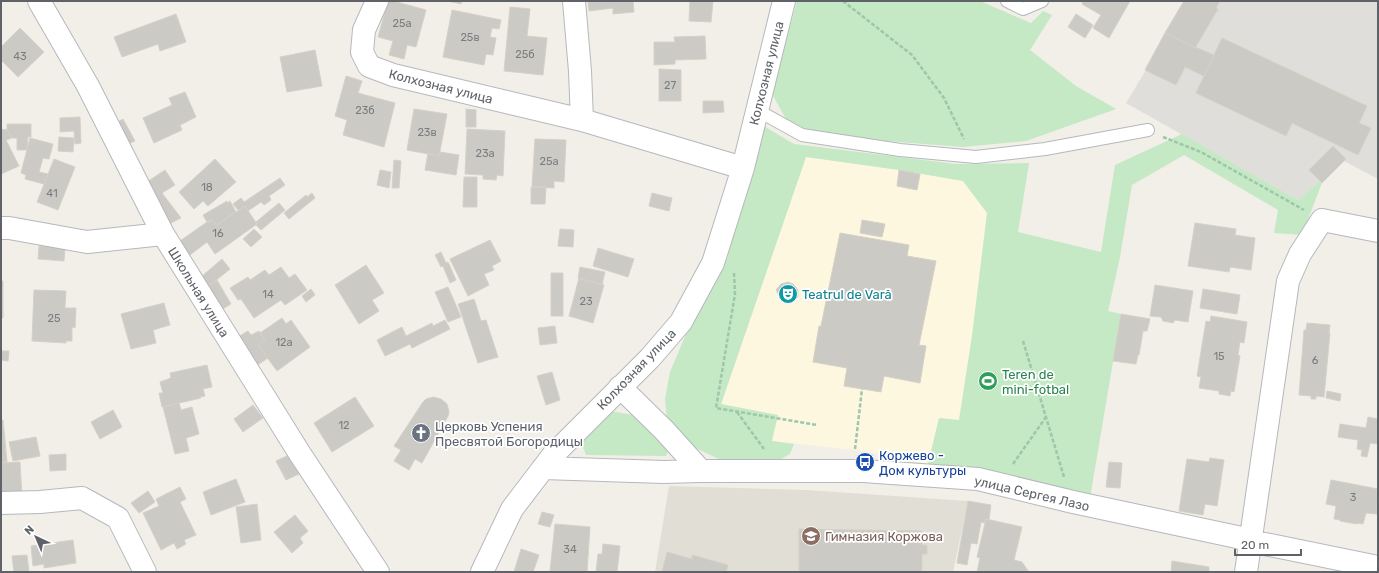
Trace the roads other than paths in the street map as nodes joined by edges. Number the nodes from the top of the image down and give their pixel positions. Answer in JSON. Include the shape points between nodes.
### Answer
{"nodes":[{"id":1,"x":40,"y":1,"type":"edge"},
{"id":2,"x":377,"y":1,"type":"edge"},
{"id":3,"x":574,"y":1,"type":"edge"},
{"id":4,"x":1007,"y":1,"type":"edge"},
{"id":5,"x":1042,"y":1,"type":"edge"},
{"id":6,"x":781,"y":4,"type":"edge"},
{"id":7,"x":757,"y":110,"type":"junction"},
{"id":8,"x":582,"y":120,"type":"junction"},
{"id":9,"x":1148,"y":130,"type":"road end"},
{"id":10,"x":743,"y":168,"type":"junction"},
{"id":11,"x":1,"y":228,"type":"edge"},
{"id":12,"x":1378,"y":231,"type":"edge"},
{"id":13,"x":163,"y":234,"type":"junction"},
{"id":14,"x":620,"y":387,"type":"junction"},
{"id":15,"x":543,"y":468,"type":"junction"},
{"id":16,"x":701,"y":471,"type":"junction"},
{"id":17,"x":1,"y":503,"type":"edge"},
{"id":18,"x":1250,"y":541,"type":"junction"},
{"id":19,"x":1378,"y":567,"type":"edge"},
{"id":20,"x":145,"y":572,"type":"edge"},
{"id":21,"x":378,"y":572,"type":"edge"},
{"id":22,"x":482,"y":572,"type":"edge"},
{"id":23,"x":1246,"y":572,"type":"edge"}],
"edges":[{"from":1,"to":13,"type":"street","name":"Школьная улица","via":[[88,86]]},
{"from":2,"to":8,"type":"street","name":"Колхозная улица","via":[[364,30],[362,52],[369,66]]},
{"from":3,"to":8,"type":"street"},
{"from":4,"to":5,"type":"lane","via":[[1023,9]]},
{"from":6,"to":7,"type":"street","name":"Колхозная улица"},
{"from":7,"to":9,"type":"lane","via":[[802,135],[900,150],[974,157],[1045,149]]},
{"from":7,"to":10,"type":"street","name":"Колхозная улица"},
{"from":8,"to":10,"type":"street","name":"Колхозная улица"},
{"from":10,"to":14,"type":"street","name":"Колхозная улица","via":[[713,263],[681,322],[650,358]]},
{"from":11,"to":13,"type":"street","via":[[87,242]]},
{"from":12,"to":18,"type":"street","via":[[1322,220],[1300,254],[1288,281]]},
{"from":13,"to":21,"type":"street","name":"Школьная улица","via":[[300,454]]},
{"from":14,"to":15,"type":"street","name":"Колхозная улица"},
{"from":14,"to":16,"type":"street"},
{"from":15,"to":16,"type":"street","name":"улица Сергея Лазо"},
{"from":15,"to":22,"type":"street","name":"Колхозная улица","via":[[512,509]]},
{"from":16,"to":18,"type":"street","name":"улица Сергея Лазо","via":[[852,472],[978,479]]},
{"from":17,"to":20,"type":"street","via":[[82,498],[118,518]]},
{"from":18,"to":19,"type":"street","name":"улица Сергея Лазо"},
{"from":18,"to":23,"type":"street"}]}
